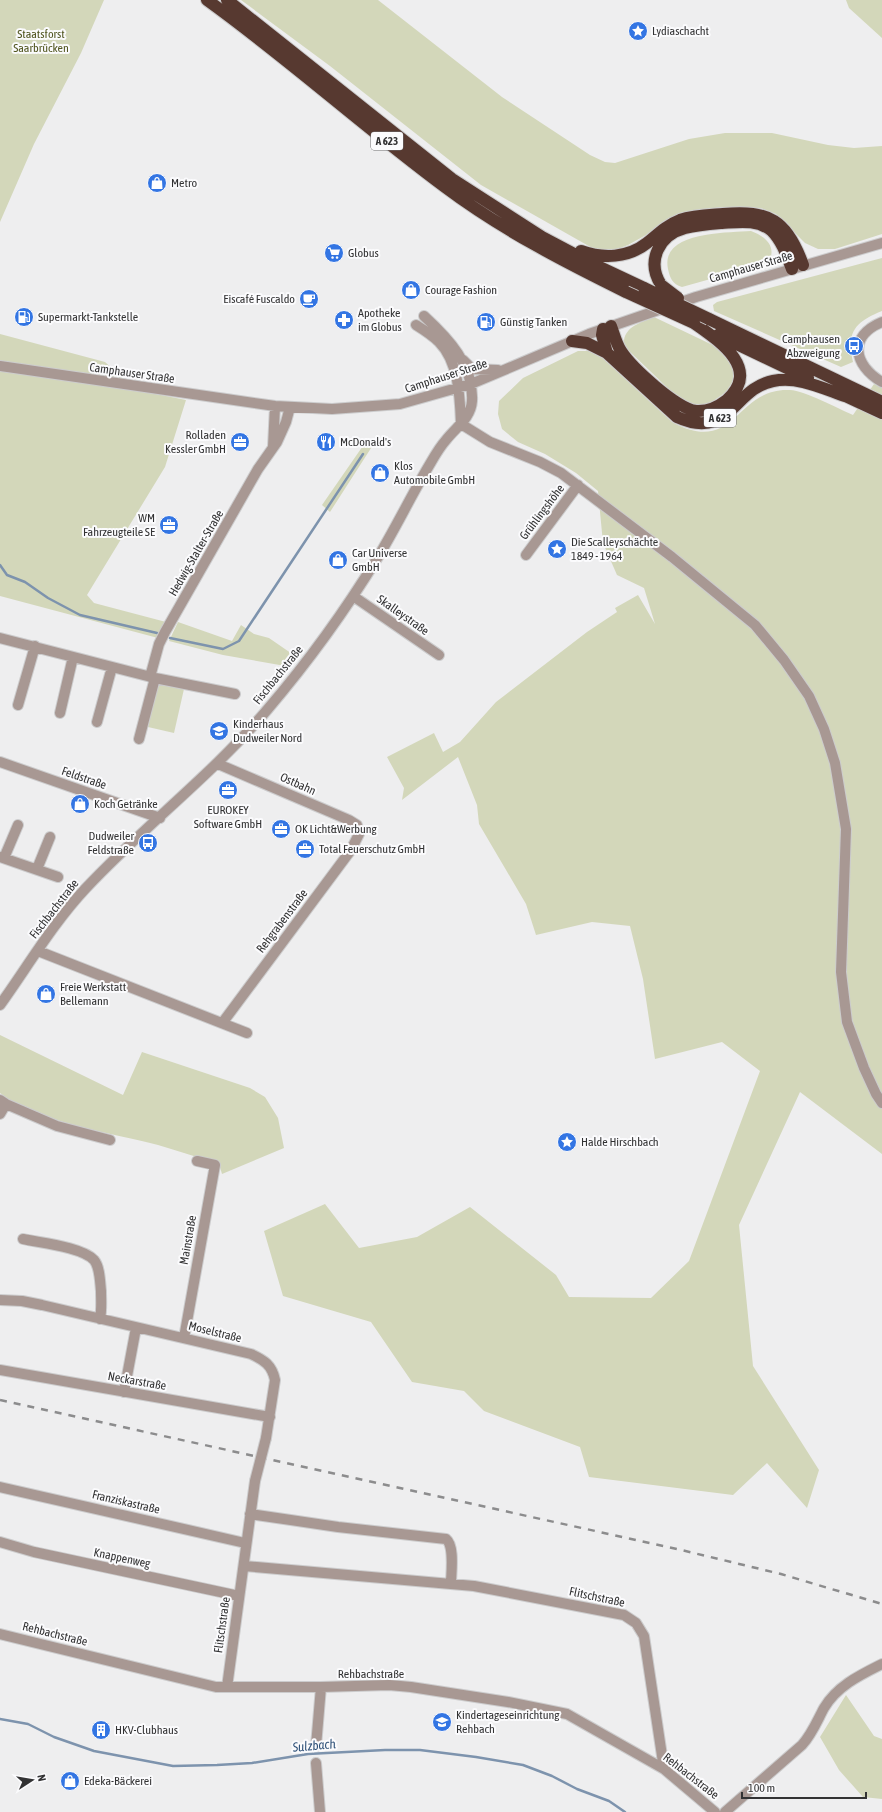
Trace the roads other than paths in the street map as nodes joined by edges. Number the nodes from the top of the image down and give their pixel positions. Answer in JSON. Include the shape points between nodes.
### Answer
{"nodes":[{"id":1,"x":207,"y":0,"type":"edge"},
{"id":2,"x":227,"y":0,"type":"edge"},
{"id":3,"x":542,"y":237,"type":"junction"},
{"id":4,"x":882,"y":243,"type":"edge"},
{"id":5,"x":803,"y":265,"type":"junction"},
{"id":6,"x":792,"y":269,"type":"junction"},
{"id":7,"x":424,"y":316,"type":"dead end"},
{"id":8,"x":710,"y":319,"type":"junction"},
{"id":9,"x":882,"y":322,"type":"edge"},
{"id":10,"x":694,"y":323,"type":"junction"},
{"id":11,"x":416,"y":325,"type":"dead end"},
{"id":12,"x":607,"y":327,"type":"junction"},
{"id":13,"x":572,"y":341,"type":"junction"},
{"id":14,"x":607,"y":352,"type":"junction"},
{"id":15,"x":461,"y":358,"type":"junction"},
{"id":16,"x":0,"y":366,"type":"edge"},
{"id":17,"x":502,"y":370,"type":"junction"},
{"id":18,"x":882,"y":382,"type":"edge"},
{"id":19,"x":471,"y":384,"type":"junction"},
{"id":20,"x":458,"y":388,"type":"junction"},
{"id":21,"x":845,"y":396,"type":"junction"},
{"id":22,"x":882,"y":402,"type":"edge"},
{"id":23,"x":275,"y":406,"type":"junction"},
{"id":24,"x":290,"y":407,"type":"junction"},
{"id":25,"x":882,"y":414,"type":"edge"},
{"id":26,"x":461,"y":424,"type":"junction"},
{"id":27,"x":273,"y":447,"type":"junction"},
{"id":28,"x":578,"y":485,"type":"junction"},
{"id":29,"x":526,"y":555,"type":"dead end"},
{"id":30,"x":353,"y":596,"type":"junction"},
{"id":31,"x":0,"y":638,"type":"edge"},
{"id":32,"x":35,"y":646,"type":"junction"},
{"id":33,"x":439,"y":655,"type":"dead end"},
{"id":34,"x":73,"y":657,"type":"junction"},
{"id":35,"x":112,"y":667,"type":"junction"},
{"id":36,"x":152,"y":677,"type":"junction"},
{"id":37,"x":235,"y":694,"type":"dead end"},
{"id":38,"x":18,"y":706,"type":"dead end"},
{"id":39,"x":60,"y":713,"type":"dead end"},
{"id":40,"x":97,"y":722,"type":"dead end"},
{"id":41,"x":139,"y":739,"type":"dead end"},
{"id":42,"x":0,"y":762,"type":"edge"},
{"id":43,"x":218,"y":764,"type":"junction"},
{"id":44,"x":160,"y":818,"type":"junction"},
{"id":45,"x":18,"y":825,"type":"dead end"},
{"id":46,"x":359,"y":834,"type":"joint"},
{"id":47,"x":50,"y":837,"type":"dead end"},
{"id":48,"x":2,"y":857,"type":"edge"},
{"id":49,"x":37,"y":869,"type":"junction"},
{"id":50,"x":58,"y":877,"type":"dead end"},
{"id":51,"x":38,"y":951,"type":"junction"},
{"id":52,"x":0,"y":1005,"type":"edge"},
{"id":53,"x":224,"y":1022,"type":"junction"},
{"id":54,"x":247,"y":1033,"type":"dead end"},
{"id":55,"x":3,"y":1102,"type":"edge"},
{"id":56,"x":882,"y":1103,"type":"edge"},
{"id":57,"x":0,"y":1114,"type":"edge"},
{"id":58,"x":110,"y":1140,"type":"dead end"},
{"id":59,"x":197,"y":1161,"type":"dead end"},
{"id":60,"x":23,"y":1239,"type":"dead end"},
{"id":61,"x":0,"y":1300,"type":"edge"},
{"id":62,"x":100,"y":1319,"type":"junction"},
{"id":63,"x":136,"y":1328,"type":"junction"},
{"id":64,"x":184,"y":1338,"type":"junction"},
{"id":65,"x":0,"y":1370,"type":"edge"},
{"id":66,"x":124,"y":1392,"type":"junction"},
{"id":67,"x":270,"y":1417,"type":"junction"},
{"id":68,"x":0,"y":1487,"type":"edge"},
{"id":69,"x":250,"y":1514,"type":"junction"},
{"id":70,"x":0,"y":1542,"type":"edge"},
{"id":71,"x":245,"y":1543,"type":"junction"},
{"id":72,"x":244,"y":1566,"type":"junction"},
{"id":73,"x":451,"y":1584,"type":"junction"},
{"id":74,"x":238,"y":1596,"type":"junction"},
{"id":75,"x":0,"y":1634,"type":"edge"},
{"id":76,"x":882,"y":1664,"type":"edge"},
{"id":77,"x":227,"y":1687,"type":"junction"},
{"id":78,"x":320,"y":1687,"type":"junction"},
{"id":79,"x":316,"y":1746,"type":"dead end"},
{"id":80,"x":316,"y":1763,"type":"dead end"},
{"id":81,"x":664,"y":1769,"type":"junction"},
{"id":82,"x":320,"y":1812,"type":"edge"},
{"id":83,"x":715,"y":1812,"type":"edge"},
{"id":84,"x":726,"y":1812,"type":"edge"}],
"edges":[{"from":1,"to":10,"type":"highway","number":"A 623","bridge":true,"via":[[298,69],[446,188],[490,218],[536,246]]},
{"from":2,"to":3,"type":"highway","number":"A 623","via":[[452,179]]},
{"from":3,"to":5,"type":"highway","via":[[592,255],[610,256],[638,249],[669,225],[681,220],[744,212],[772,219],[788,233]]},
{"from":3,"to":8,"type":"highway","number":"A 623","bridge":true},
{"from":4,"to":5,"type":"street","name":"Camphauser Straße"},
{"from":5,"to":6,"type":"street","name":"Camphauser Straße"},
{"from":6,"to":8,"type":"highway","bridge":true,"via":[[777,238],[765,226],[745,221],[684,228],[674,233],[659,246],[654,263],[655,271],[661,285]]},
{"from":6,"to":12,"type":"street","name":"Camphauser Straße","via":[[696,297]]},
{"from":7,"to":15,"type":"street","name":"Fischbachstraße","via":[[447,337]]},
{"from":8,"to":22,"type":"highway"},
{"from":9,"to":18,"type":"street","via":[[868,328],[862,334],[858,348],[866,368]]},
{"from":10,"to":12,"type":"highway","via":[[729,350],[738,365],[739,373],[737,388],[733,394],[719,406],[704,411],[685,407],[661,391],[626,358]]},
{"from":10,"to":21,"type":"highway","number":"A 623"},
{"from":11,"to":20,"type":"street","via":[[433,336],[444,348],[454,368]]},
{"from":12,"to":13,"type":"street","name":"Camphauser Straße"},
{"from":12,"to":14,"type":"highway","via":[[602,335]]},
{"from":13,"to":14,"type":"highway","via":[[587,343]]},
{"from":13,"to":17,"type":"street","name":"Camphauser Straße"},
{"from":14,"to":21,"type":"highway","number":"A 623","via":[[672,412],[687,422],[707,423],[717,420],[754,389],[772,381],[799,380]]},
{"from":15,"to":17,"type":"street","name":"Fischbachstraße","via":[[472,369]]},
{"from":15,"to":19,"type":"street","name":"Fischbachstraße"},
{"from":16,"to":23,"type":"street","name":"Camphauser Straße"},
{"from":17,"to":19,"type":"street","name":"Camphauser Straße"},
{"from":19,"to":20,"type":"street","name":"Camphauser Straße"},
{"from":19,"to":26,"type":"street","name":"Fischbachstraße","via":[[471,409]]},
{"from":20,"to":24,"type":"street","name":"Camphauser Straße","via":[[400,404],[332,409]]},
{"from":20,"to":26,"type":"street"},
{"from":21,"to":25,"type":"highway","number":"A 623"},
{"from":23,"to":24,"type":"street","name":"Camphauser Straße"},
{"from":23,"to":27,"type":"street"},
{"from":24,"to":27,"type":"street","name":"Hedwig-Stalter-Straße","via":[[286,422]]},
{"from":26,"to":28,"type":"street","via":[[490,442],[548,466]]},
{"from":26,"to":30,"type":"street","name":"Fischbachstraße","via":[[439,449],[392,534]]},
{"from":27,"to":36,"type":"street","name":"Hedwig-Stalter-Straße","via":[[165,632],[159,644]]},
{"from":28,"to":29,"type":"street","name":"Grühlingshöhe"},
{"from":28,"to":56,"type":"street","via":[[746,617],[775,648],[809,696],[824,729],[835,763],[846,829],[841,972],[847,1022],[864,1068]]},
{"from":30,"to":33,"type":"street","name":"Skalleystraße"},
{"from":30,"to":43,"type":"street","name":"Fischbachstraße","via":[[308,660]]},
{"from":31,"to":32,"type":"street"},
{"from":32,"to":34,"type":"street"},
{"from":32,"to":38,"type":"street"},
{"from":34,"to":35,"type":"street"},
{"from":34,"to":39,"type":"street"},
{"from":35,"to":36,"type":"street"},
{"from":35,"to":40,"type":"street"},
{"from":36,"to":37,"type":"street"},
{"from":36,"to":41,"type":"street","name":"Hedwig-Stalter-Straße"},
{"from":42,"to":44,"type":"street","name":"Feldstraße"},
{"from":43,"to":44,"type":"street","name":"Fischbachstraße"},
{"from":43,"to":46,"type":"street","name":"Ostbahn","via":[[349,820],[357,825]]},
{"from":44,"to":51,"type":"street","name":"Fischbachstraße","via":[[86,889],[64,914]]},
{"from":45,"to":48,"type":"street"},
{"from":46,"to":53,"type":"street","name":"Rehgrabenstraße","via":[[351,850]]},
{"from":47,"to":49,"type":"street"},
{"from":48,"to":49,"type":"street"},
{"from":49,"to":50,"type":"street"},
{"from":51,"to":52,"type":"street","name":"Fischbachstraße"},
{"from":51,"to":53,"type":"street"},
{"from":53,"to":54,"type":"street"},
{"from":55,"to":57,"type":"street"},
{"from":55,"to":58,"type":"street","via":[[57,1126]]},
{"from":59,"to":64,"type":"street","name":"Mainstraße","via":[[214,1165]]},
{"from":60,"to":62,"type":"street","via":[[69,1249],[95,1261],[100,1282]]},
{"from":61,"to":62,"type":"street","name":"Moselstraße","via":[[22,1301]]},
{"from":62,"to":63,"type":"street","name":"Moselstraße"},
{"from":63,"to":64,"type":"street","name":"Moselstraße"},
{"from":63,"to":66,"type":"street"},
{"from":64,"to":67,"type":"street","name":"Moselstraße","via":[[251,1354],[268,1364],[276,1380]]},
{"from":65,"to":66,"type":"street","name":"Neckarstraße"},
{"from":66,"to":67,"type":"street","name":"Neckarstraße"},
{"from":67,"to":69,"type":"street","name":"Flitschstraße","bridge":true},
{"from":68,"to":71,"type":"street","name":"Franziskastraße"},
{"from":69,"to":71,"type":"street","name":"Flitschstraße"},
{"from":69,"to":73,"type":"street","via":[[338,1528],[446,1539],[452,1550]]},
{"from":70,"to":74,"type":"street","name":"Knappenweg","via":[[34,1552]]},
{"from":71,"to":72,"type":"street","name":"Flitschstraße"},
{"from":72,"to":73,"type":"street","name":"Flitschstraße"},
{"from":72,"to":74,"type":"street","name":"Flitschstraße"},
{"from":73,"to":81,"type":"street","name":"Flitschstraße","via":[[497,1589],[624,1615],[636,1623],[644,1636]]},
{"from":74,"to":77,"type":"street","name":"Flitschstraße"},
{"from":75,"to":77,"type":"street","name":"Rehbachstraße","via":[[200,1684]]},
{"from":76,"to":84,"type":"street","via":[[841,1688],[825,1707],[802,1745]]},
{"from":77,"to":78,"type":"street","name":"Rehbachstraße"},
{"from":78,"to":79,"type":"street"},
{"from":78,"to":81,"type":"street","name":"Rehbachstraße","via":[[412,1687],[560,1711]]},
{"from":80,"to":82,"type":"street"},
{"from":81,"to":83,"type":"street","name":"Rehbachstraße"}]}
